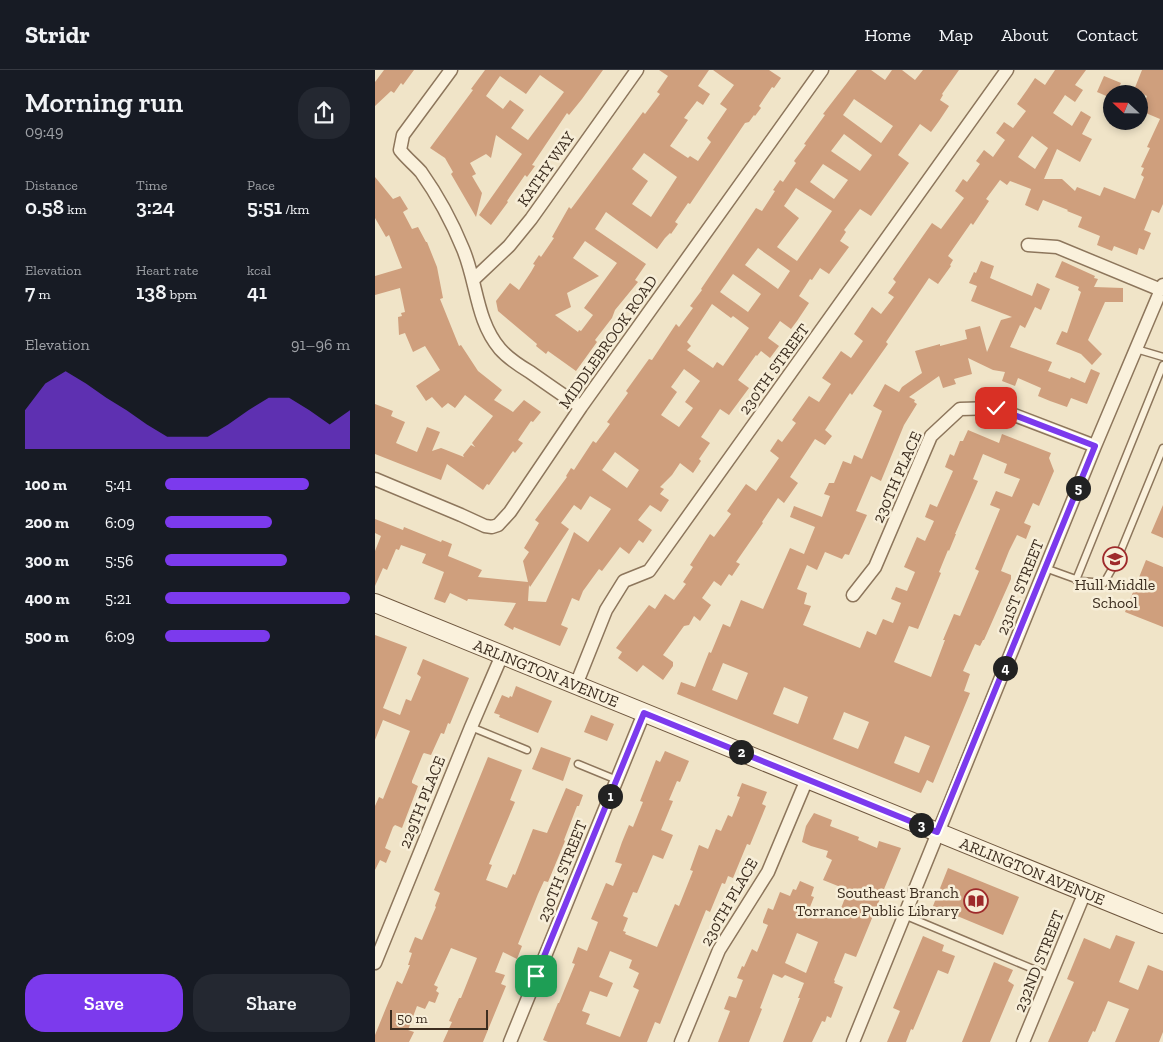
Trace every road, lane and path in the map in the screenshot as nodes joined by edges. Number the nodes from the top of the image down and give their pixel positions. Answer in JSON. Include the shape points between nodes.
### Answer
{"nodes":[{"id":1,"x":451,"y":70,"type":"edge"},
{"id":2,"x":637,"y":70,"type":"edge"},
{"id":3,"x":822,"y":70,"type":"edge"},
{"id":4,"x":1007,"y":70,"type":"edge"},
{"id":5,"x":1028,"y":245,"type":"dead end"},
{"id":6,"x":473,"y":280,"type":"junction"},
{"id":7,"x":1162,"y":287,"type":"edge"},
{"id":8,"x":1136,"y":349,"type":"junction"},
{"id":9,"x":1163,"y":357,"type":"edge"},
{"id":10,"x":1163,"y":365,"type":"edge"},
{"id":11,"x":581,"y":407,"type":"junction"},
{"id":12,"x":1095,"y":446,"type":"junction"},
{"id":13,"x":1163,"y":448,"type":"edge"},
{"id":14,"x":375,"y":479,"type":"edge"},
{"id":15,"x":1045,"y":568,"type":"junction"},
{"id":16,"x":1076,"y":580,"type":"junction"},
{"id":17,"x":853,"y":595,"type":"dead end"},
{"id":18,"x":375,"y":603,"type":"edge"},
{"id":19,"x":502,"y":655,"type":"junction"},
{"id":20,"x":576,"y":685,"type":"junction"},
{"id":21,"x":644,"y":713,"type":"junction"},
{"id":22,"x":471,"y":726,"type":"junction"},
{"id":23,"x":527,"y":750,"type":"dead end"},
{"id":24,"x":578,"y":764,"type":"dead end"},
{"id":25,"x":807,"y":779,"type":"junction"},
{"id":26,"x":617,"y":780,"type":"junction"},
{"id":27,"x":937,"y":832,"type":"junction"},
{"id":28,"x":1085,"y":892,"type":"junction"},
{"id":29,"x":904,"y":915,"type":"junction"},
{"id":30,"x":1163,"y":924,"type":"edge"},
{"id":31,"x":375,"y":963,"type":"edge"},
{"id":32,"x":1050,"y":976,"type":"junction"},
{"id":33,"x":509,"y":1042,"type":"edge"},
{"id":34,"x":681,"y":1042,"type":"edge"},
{"id":35,"x":853,"y":1042,"type":"edge"},
{"id":36,"x":1023,"y":1042,"type":"edge"}],
"edges":[{"from":1,"to":6,"type":"street","via":[[403,136],[400,150],[419,170],[452,223]]},
{"from":2,"to":6,"type":"street","name":"KATHY WAY","via":[[531,219],[509,246]]},
{"from":3,"to":11,"type":"street","name":"MIDDLEBROOK ROAD"},
{"from":4,"to":20,"type":"street","name":"230TH STREET","via":[[649,570],[624,581],[606,610]]},
{"from":5,"to":7,"type":"street","via":[[1057,247]]},
{"from":6,"to":11,"type":"street","via":[[481,316],[501,350]]},
{"from":7,"to":8,"type":"street","name":"231ST STREET"},
{"from":8,"to":9,"type":"lane"},
{"from":8,"to":12,"type":"street","name":"231ST STREET"},
{"from":10,"to":16,"type":"lane"},
{"from":11,"to":14,"type":"street","name":"MIDDLEBROOK ROAD","via":[[498,525],[492,527],[473,522]]},
{"from":12,"to":15,"type":"street","name":"231ST STREET"},
{"from":12,"to":17,"type":"street","name":"230TH PLACE","via":[[996,408],[960,409],[931,436],[875,567]]},
{"from":13,"to":16,"type":"lane","via":[[1117,560],[1104,583]]},
{"from":15,"to":16,"type":"lane"},
{"from":15,"to":27,"type":"street","name":"231ST STREET"},
{"from":18,"to":19,"type":"main road","name":"ARLINGTON AVENUE"},
{"from":19,"to":20,"type":"main road","name":"ARLINGTON AVENUE"},
{"from":19,"to":22,"type":"street","name":"229TH PLACE"},
{"from":20,"to":21,"type":"main road","name":"ARLINGTON AVENUE"},
{"from":21,"to":25,"type":"main road","name":"ARLINGTON AVENUE"},
{"from":21,"to":26,"type":"street","name":"230TH STREET"},
{"from":22,"to":23,"type":"lane"},
{"from":22,"to":31,"type":"street","name":"229TH PLACE"},
{"from":24,"to":26,"type":"lane"},
{"from":25,"to":27,"type":"main road","name":"ARLINGTON AVENUE"},
{"from":25,"to":34,"type":"street","name":"230TH PLACE","via":[[768,872],[719,950]]},
{"from":26,"to":33,"type":"street","name":"230TH STREET"},
{"from":27,"to":28,"type":"main road","name":"ARLINGTON AVENUE"},
{"from":27,"to":29,"type":"street","name":"231ST STREET"},
{"from":28,"to":30,"type":"main road","name":"ARLINGTON AVENUE"},
{"from":28,"to":32,"type":"street","name":"232ND STREET"},
{"from":29,"to":32,"type":"lane"},
{"from":29,"to":35,"type":"street","name":"231ST STREET"},
{"from":32,"to":36,"type":"street","name":"232ND STREET"}]}
